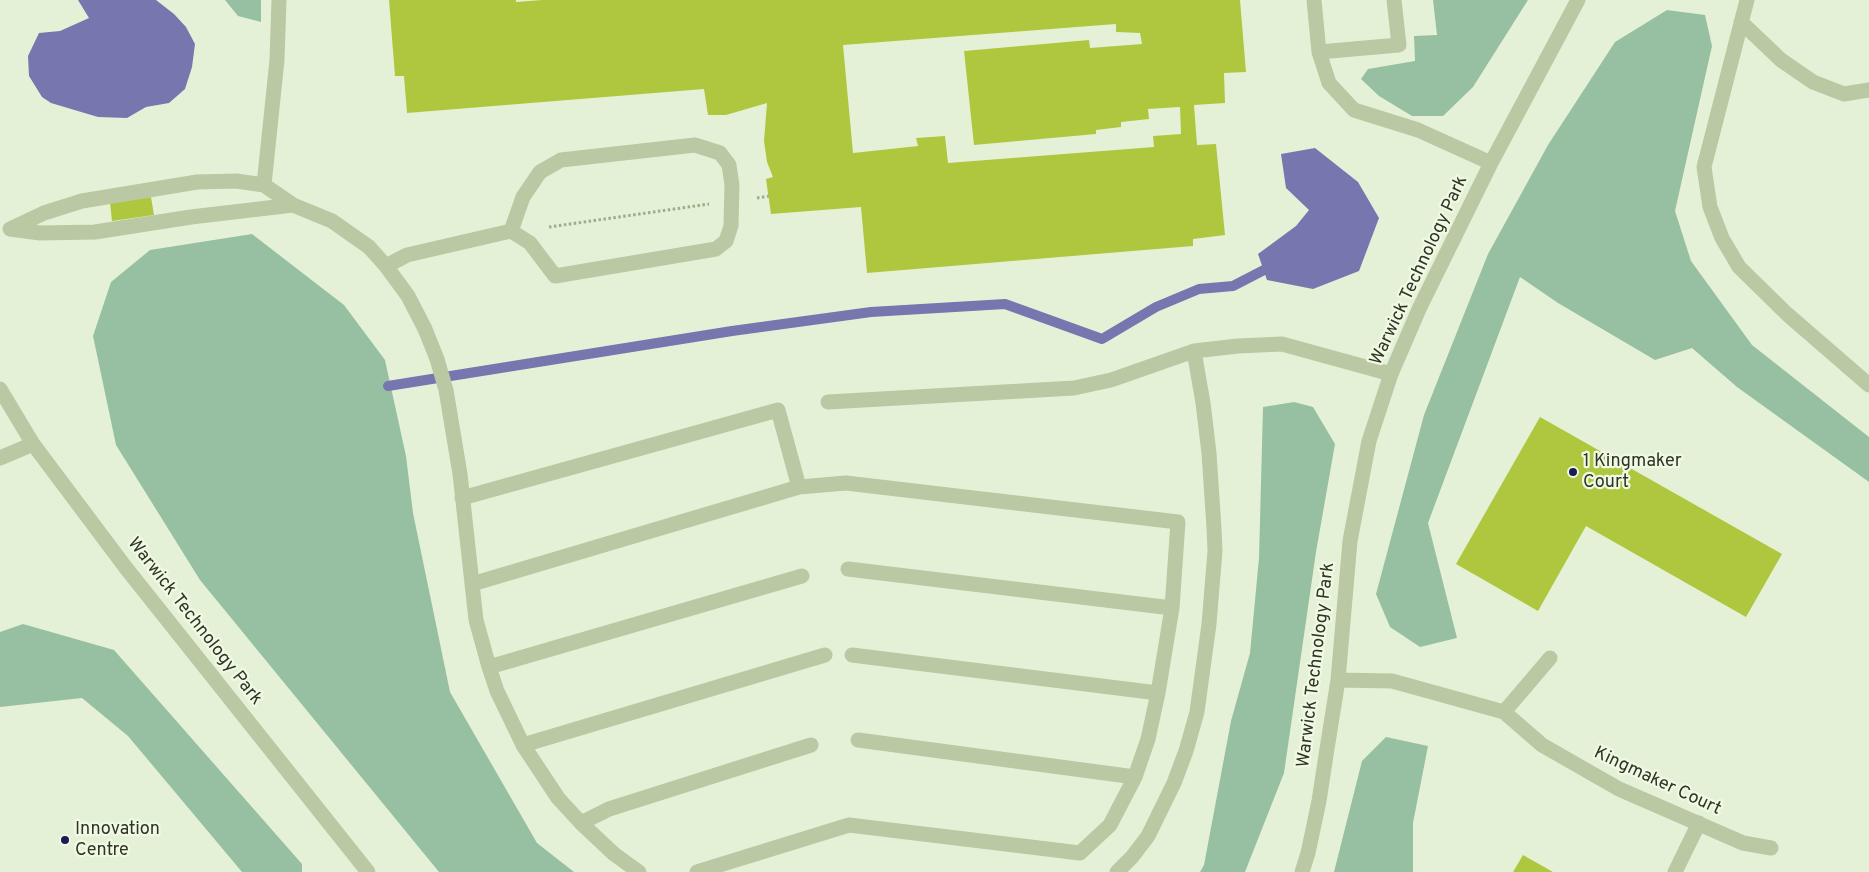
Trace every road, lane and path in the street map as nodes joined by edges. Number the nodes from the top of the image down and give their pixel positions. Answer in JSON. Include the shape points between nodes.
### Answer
{"nodes":[{"id":1,"x":278,"y":0,"type":"edge"},
{"id":2,"x":1314,"y":0,"type":"edge"},
{"id":3,"x":1394,"y":0,"type":"edge"},
{"id":4,"x":1578,"y":0,"type":"edge"},
{"id":5,"x":1747,"y":0,"type":"edge"},
{"id":6,"x":1741,"y":22,"type":"junction"},
{"id":7,"x":1319,"y":52,"type":"junction"},
{"id":8,"x":1869,"y":90,"type":"edge"},
{"id":9,"x":1491,"y":164,"type":"junction"},
{"id":10,"x":264,"y":185,"type":"junction"},
{"id":11,"x":769,"y":196,"type":"dead end"},
{"id":12,"x":732,"y":201,"type":"junction"},
{"id":13,"x":293,"y":205,"type":"junction"},
{"id":14,"x":5,"y":230,"type":"edge"},
{"id":15,"x":511,"y":231,"type":"junction"},
{"id":16,"x":386,"y":266,"type":"junction"},
{"id":17,"x":1194,"y":351,"type":"junction"},
{"id":18,"x":1391,"y":374,"type":"junction"},
{"id":19,"x":1869,"y":385,"type":"edge"},
{"id":20,"x":0,"y":389,"type":"edge"},
{"id":21,"x":828,"y":402,"type":"dead end"},
{"id":22,"x":33,"y":444,"type":"junction"},
{"id":23,"x":0,"y":458,"type":"edge"},
{"id":24,"x":799,"y":487,"type":"junction"},
{"id":25,"x":462,"y":498,"type":"junction"},
{"id":26,"x":848,"y":569,"type":"dead end"},
{"id":27,"x":802,"y":576,"type":"dead end"},
{"id":28,"x":472,"y":584,"type":"junction"},
{"id":29,"x":1172,"y":608,"type":"junction"},
{"id":30,"x":825,"y":655,"type":"dead end"},
{"id":31,"x":852,"y":656,"type":"dead end"},
{"id":32,"x":1550,"y":658,"type":"dead end"},
{"id":33,"x":489,"y":667,"type":"junction"},
{"id":34,"x":1338,"y":680,"type":"junction"},
{"id":35,"x":1158,"y":693,"type":"junction"},
{"id":36,"x":1504,"y":712,"type":"junction"},
{"id":37,"x":858,"y":740,"type":"dead end"},
{"id":38,"x":523,"y":745,"type":"junction"},
{"id":39,"x":812,"y":745,"type":"dead end"},
{"id":40,"x":1136,"y":776,"type":"junction"},
{"id":41,"x":581,"y":823,"type":"junction"},
{"id":42,"x":1698,"y":823,"type":"junction"},
{"id":43,"x":1771,"y":848,"type":"dead end"},
{"id":44,"x":368,"y":872,"type":"edge"},
{"id":45,"x":639,"y":872,"type":"edge"},
{"id":46,"x":697,"y":872,"type":"edge"},
{"id":47,"x":1117,"y":872,"type":"edge"},
{"id":48,"x":1302,"y":872,"type":"edge"},
{"id":49,"x":1675,"y":872,"type":"edge"}],
"edges":[{"from":1,"to":10,"type":"street","via":[[277,60]]},
{"from":2,"to":7,"type":"street"},
{"from":3,"to":7,"type":"street","via":[[1399,46]]},
{"from":4,"to":9,"type":"street","name":"Warwick Technology Park"},
{"from":5,"to":6,"type":"street"},
{"from":6,"to":8,"type":"street","via":[[1781,60],[1813,82],[1844,94]]},
{"from":6,"to":19,"type":"street","via":[[1704,167],[1710,207],[1722,238],[1739,267],[1786,314]]},
{"from":7,"to":9,"type":"street","via":[[1329,83],[1354,110],[1418,130]]},
{"from":9,"to":18,"type":"street","name":"Warwick Technology Park","via":[[1420,307]]},
{"from":10,"to":13,"type":"street"},
{"from":10,"to":14,"type":"street","via":[[236,181],[197,182],[101,198],[44,212]]},
{"from":11,"to":12,"type":"path"},
{"from":12,"to":15,"type":"path"},
{"from":12,"to":15,"type":"street","via":[[726,241],[716,248],[555,276],[530,243]]},
{"from":12,"to":15,"type":"street","via":[[729,165],[720,153],[695,145],[561,160],[540,172],[523,197]]},
{"from":13,"to":14,"type":"street","via":[[95,232]]},
{"from":13,"to":16,"type":"street","via":[[332,221],[369,248]]},
{"from":15,"to":16,"type":"street","via":[[407,255]]},
{"from":16,"to":25,"type":"street","via":[[408,296],[437,359],[446,390]]},
{"from":17,"to":18,"type":"street","via":[[1282,344]]},
{"from":17,"to":21,"type":"street","via":[[1112,380],[1074,388]]},
{"from":17,"to":47,"type":"street","via":[[1209,453],[1214,528],[1208,634],[1196,712],[1174,783],[1148,836]]},
{"from":18,"to":34,"type":"street","name":"Warwick Technology Park","via":[[1369,442],[1350,541]]},
{"from":20,"to":22,"type":"street","name":"Warwick Technology Park"},
{"from":22,"to":23,"type":"street"},
{"from":22,"to":44,"type":"street","name":"Warwick Technology Park","via":[[126,568]]},
{"from":24,"to":25,"type":"street","via":[[778,410]]},
{"from":24,"to":28,"type":"street"},
{"from":24,"to":29,"type":"street","via":[[846,483],[1178,522]]},
{"from":25,"to":28,"type":"street"},
{"from":26,"to":29,"type":"street"},
{"from":27,"to":33,"type":"street"},
{"from":28,"to":33,"type":"street","via":[[476,620]]},
{"from":29,"to":35,"type":"street"},
{"from":30,"to":38,"type":"street"},
{"from":31,"to":35,"type":"street"},
{"from":32,"to":36,"type":"street"},
{"from":33,"to":38,"type":"street"},
{"from":34,"to":36,"type":"street","name":"Kingmaker Court","via":[[1392,681]]},
{"from":34,"to":48,"type":"street","name":"Warwick Technology Park","via":[[1319,801]]},
{"from":35,"to":40,"type":"street"},
{"from":36,"to":42,"type":"street","name":"Kingmaker Court","via":[[1542,745],[1619,789]]},
{"from":37,"to":40,"type":"street"},
{"from":38,"to":41,"type":"street","via":[[558,798]]},
{"from":39,"to":41,"type":"street","via":[[609,810]]},
{"from":40,"to":46,"type":"street","via":[[1110,825],[1080,853],[849,825]]},
{"from":41,"to":45,"type":"street"},
{"from":42,"to":43,"type":"street","name":"Kingmaker Court","via":[[1743,843]]},
{"from":42,"to":49,"type":"street"}]}
